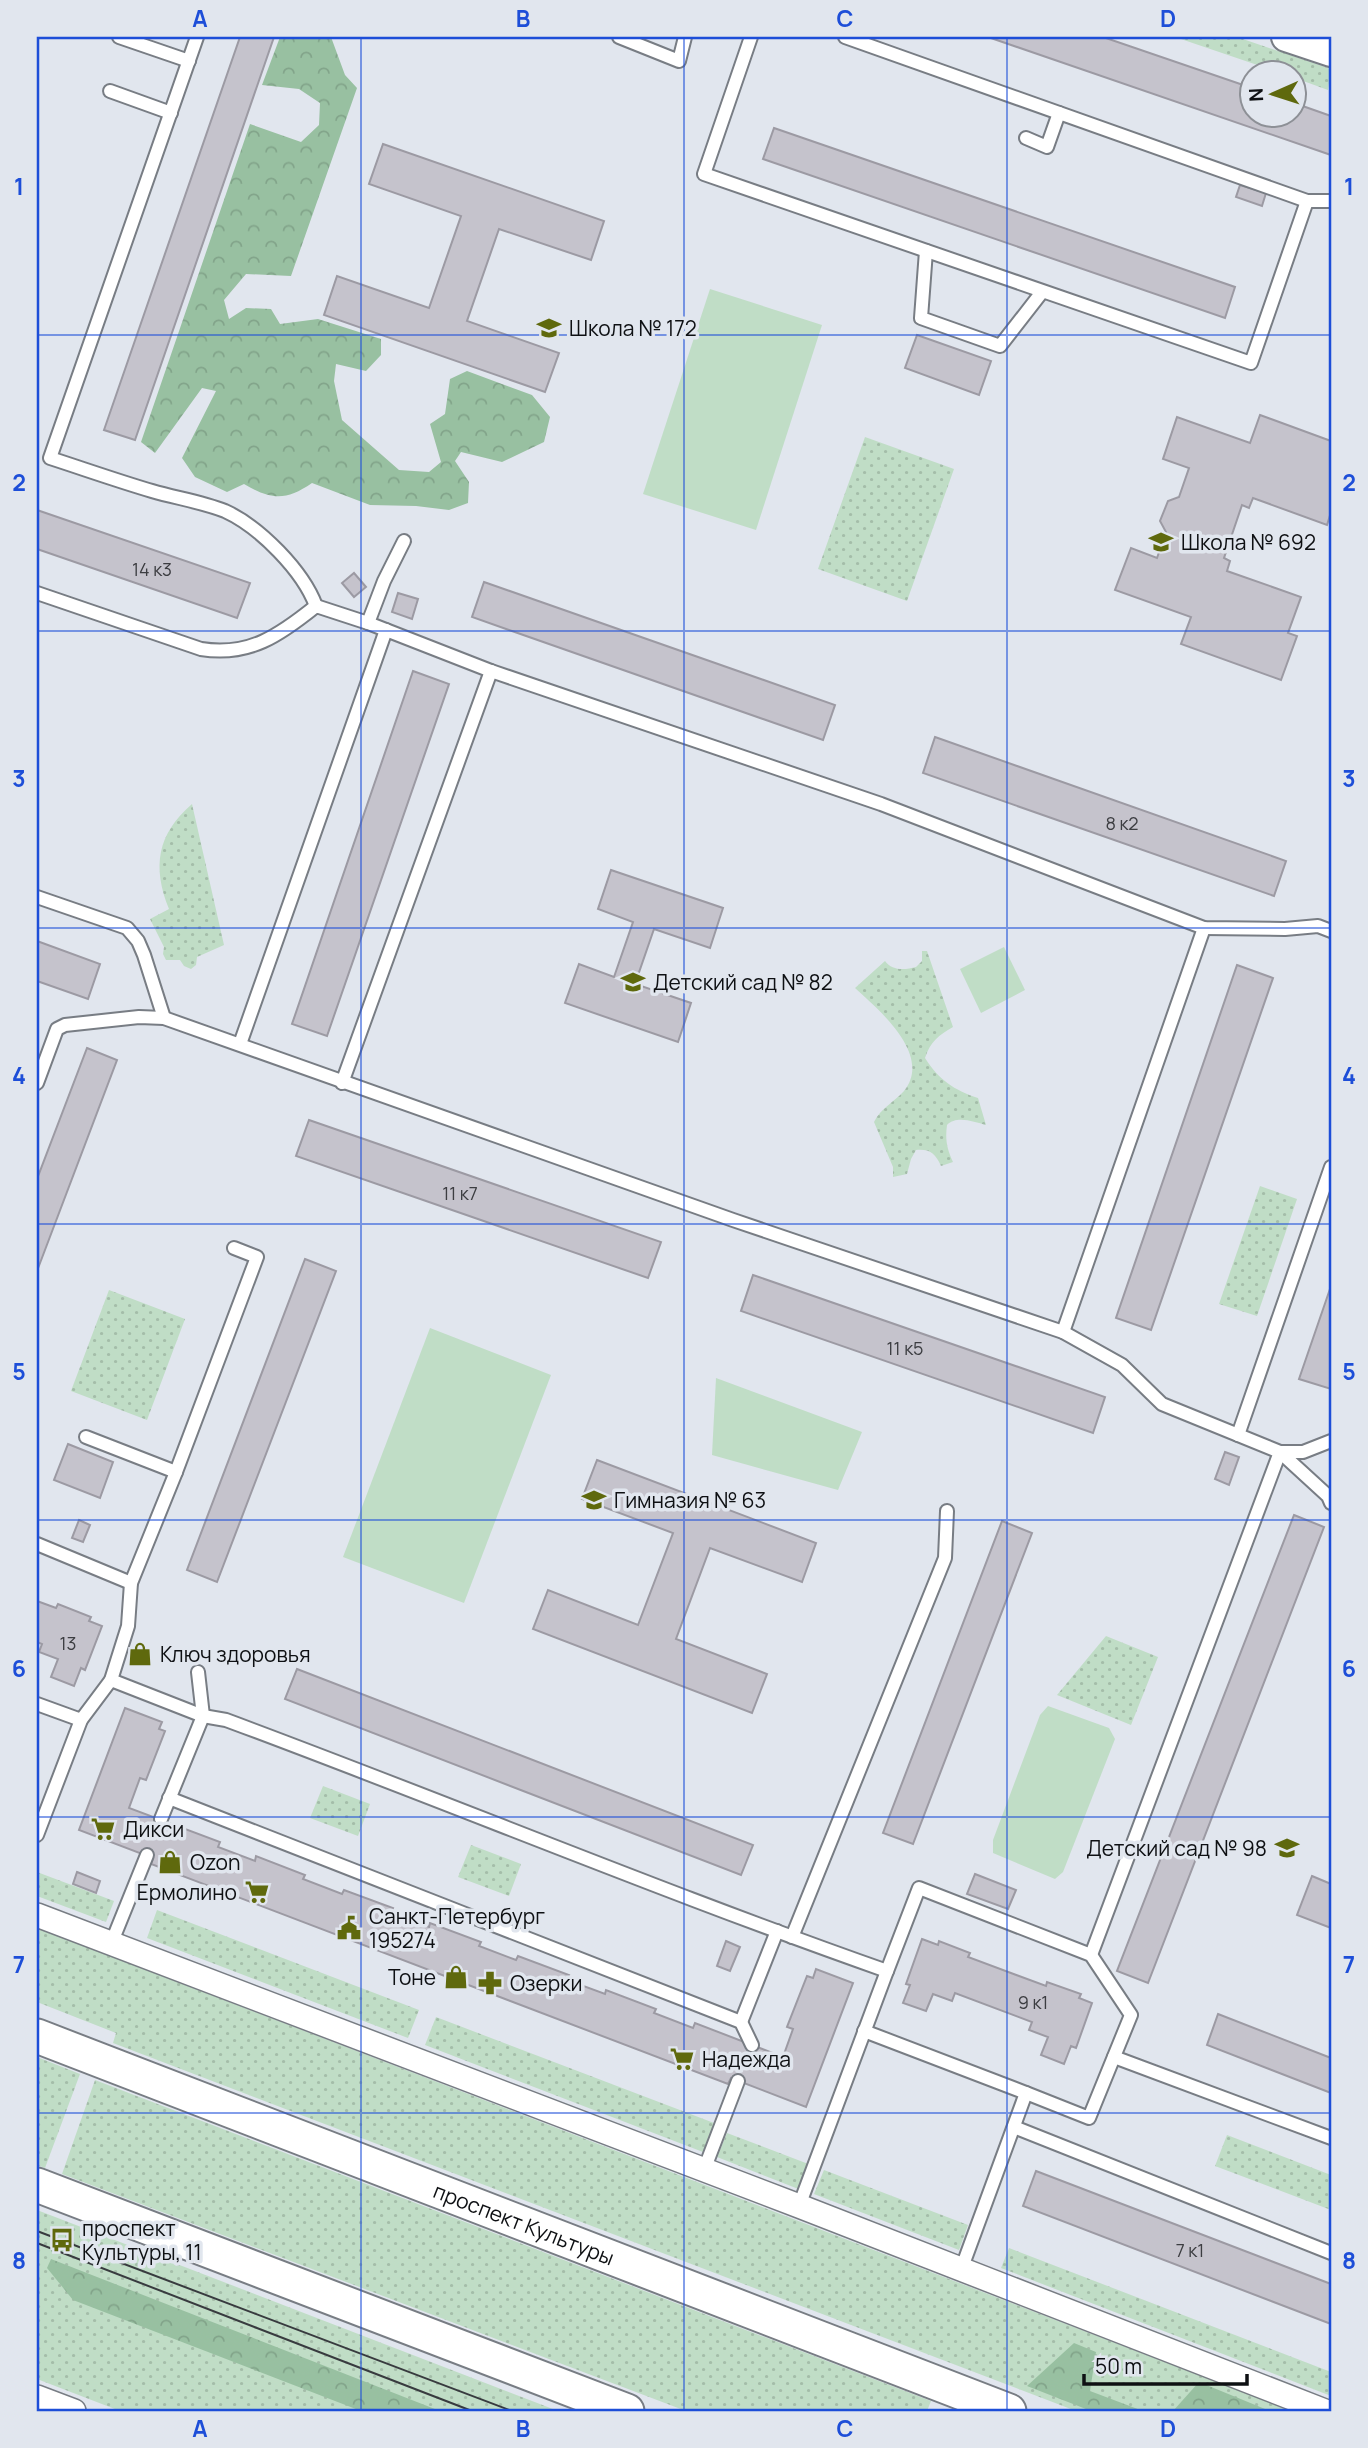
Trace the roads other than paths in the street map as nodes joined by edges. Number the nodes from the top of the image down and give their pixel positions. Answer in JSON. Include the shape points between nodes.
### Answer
{"nodes":[{"id":1,"x":119,"y":37,"type":"edge"},
{"id":2,"x":197,"y":37,"type":"edge"},
{"id":3,"x":619,"y":37,"type":"edge"},
{"id":4,"x":685,"y":37,"type":"edge"},
{"id":5,"x":751,"y":37,"type":"edge"},
{"id":6,"x":845,"y":37,"type":"edge"},
{"id":7,"x":1286,"y":37,"type":"edge"},
{"id":8,"x":1331,"y":52,"type":"edge"},
{"id":9,"x":189,"y":61,"type":"junction"},
{"id":10,"x":110,"y":91,"type":"dead end"},
{"id":11,"x":171,"y":113,"type":"junction"},
{"id":12,"x":1059,"y":113,"type":"junction"},
{"id":13,"x":1026,"y":138,"type":"dead end"},
{"id":14,"x":1307,"y":201,"type":"junction"},
{"id":15,"x":1331,"y":201,"type":"edge"},
{"id":16,"x":926,"y":251,"type":"junction"},
{"id":17,"x":1042,"y":292,"type":"junction"},
{"id":18,"x":404,"y":541,"type":"dead end"},
{"id":19,"x":37,"y":593,"type":"edge"},
{"id":20,"x":316,"y":606,"type":"junction"},
{"id":21,"x":368,"y":623,"type":"junction"},
{"id":22,"x":386,"y":630,"type":"junction"},
{"id":23,"x":491,"y":671,"type":"junction"},
{"id":24,"x":37,"y":897,"type":"edge"},
{"id":25,"x":1204,"y":928,"type":"junction"},
{"id":26,"x":1331,"y":932,"type":"edge"},
{"id":27,"x":164,"y":1018,"type":"junction"},
{"id":28,"x":240,"y":1044,"type":"junction"},
{"id":29,"x":37,"y":1083,"type":"edge"},
{"id":30,"x":342,"y":1083,"type":"junction"},
{"id":31,"x":1331,"y":1167,"type":"edge"},
{"id":32,"x":234,"y":1248,"type":"dead end"},
{"id":33,"x":1063,"y":1332,"type":"junction"},
{"id":34,"x":1238,"y":1435,"type":"junction"},
{"id":35,"x":86,"y":1437,"type":"dead end"},
{"id":36,"x":1331,"y":1441,"type":"edge"},
{"id":37,"x":1280,"y":1452,"type":"junction"},
{"id":38,"x":176,"y":1472,"type":"junction"},
{"id":39,"x":1330,"y":1499,"type":"edge"},
{"id":40,"x":947,"y":1511,"type":"dead end"},
{"id":41,"x":37,"y":1544,"type":"edge"},
{"id":42,"x":131,"y":1583,"type":"junction"},
{"id":43,"x":198,"y":1672,"type":"dead end"},
{"id":44,"x":111,"y":1680,"type":"junction"},
{"id":45,"x":37,"y":1703,"type":"edge"},
{"id":46,"x":203,"y":1716,"type":"junction"},
{"id":47,"x":81,"y":1720,"type":"junction"},
{"id":48,"x":169,"y":1798,"type":"junction"},
{"id":49,"x":161,"y":1819,"type":"dead end"},
{"id":50,"x":37,"y":1835,"type":"edge"},
{"id":51,"x":147,"y":1856,"type":"dead end"},
{"id":52,"x":37,"y":1915,"type":"edge"},
{"id":53,"x":777,"y":1931,"type":"junction"},
{"id":54,"x":792,"y":1937,"type":"junction"},
{"id":55,"x":111,"y":1944,"type":"junction"},
{"id":56,"x":1091,"y":1955,"type":"junction"},
{"id":57,"x":887,"y":1971,"type":"junction"},
{"id":58,"x":741,"y":2022,"type":"junction"},
{"id":59,"x":864,"y":2031,"type":"junction"},
{"id":60,"x":37,"y":2036,"type":"edge"},
{"id":61,"x":752,"y":2045,"type":"dead end"},
{"id":62,"x":1114,"y":2057,"type":"junction"},
{"id":63,"x":738,"y":2081,"type":"dead end"},
{"id":64,"x":1026,"y":2093,"type":"junction"},
{"id":65,"x":1014,"y":2127,"type":"junction"},
{"id":66,"x":1331,"y":2138,"type":"edge"},
{"id":67,"x":704,"y":2170,"type":"junction"},
{"id":68,"x":37,"y":2185,"type":"edge"},
{"id":69,"x":799,"y":2206,"type":"junction"},
{"id":70,"x":1331,"y":2253,"type":"edge"},
{"id":71,"x":961,"y":2270,"type":"junction"},
{"id":72,"x":37,"y":2397,"type":"edge"},
{"id":73,"x":74,"y":2411,"type":"edge"},
{"id":74,"x":627,"y":2411,"type":"edge"},
{"id":75,"x":1009,"y":2411,"type":"edge"},
{"id":76,"x":1325,"y":2411,"type":"edge"}],
"edges":[{"from":1,"to":9,"type":"lane"},
{"from":2,"to":9,"type":"lane"},
{"from":3,"to":4,"type":"lane","via":[[678,61]]},
{"from":5,"to":16,"type":"lane","via":[[704,174]]},
{"from":6,"to":12,"type":"lane"},
{"from":7,"to":8,"type":"street"},
{"from":9,"to":11,"type":"lane"},
{"from":10,"to":11,"type":"lane"},
{"from":11,"to":20,"type":"lane","via":[[50,458],[225,512],[284,557],[301,575]]},
{"from":12,"to":13,"type":"lane","via":[[1047,147]]},
{"from":12,"to":14,"type":"lane"},
{"from":14,"to":15,"type":"lane"},
{"from":14,"to":17,"type":"lane","via":[[1251,363]]},
{"from":16,"to":17,"type":"lane"},
{"from":16,"to":17,"type":"lane","via":[[920,318],[973,337],[1000,346]]},
{"from":18,"to":21,"type":"lane"},
{"from":19,"to":20,"type":"lane","via":[[215,652],[252,648]]},
{"from":20,"to":21,"type":"lane"},
{"from":21,"to":22,"type":"lane"},
{"from":22,"to":23,"type":"lane"},
{"from":22,"to":28,"type":"lane"},
{"from":23,"to":25,"type":"lane","via":[[881,804]]},
{"from":23,"to":30,"type":"lane"},
{"from":24,"to":27,"type":"lane","via":[[127,928],[144,955]]},
{"from":25,"to":26,"type":"lane","via":[[1318,926]]},
{"from":25,"to":33,"type":"lane"},
{"from":27,"to":28,"type":"lane"},
{"from":27,"to":29,"type":"lane","via":[[139,1017],[57,1029]]},
{"from":28,"to":30,"type":"lane"},
{"from":30,"to":33,"type":"lane"},
{"from":31,"to":34,"type":"lane"},
{"from":32,"to":38,"type":"lane","via":[[257,1257]]},
{"from":33,"to":34,"type":"lane","via":[[1122,1365],[1162,1404]]},
{"from":34,"to":37,"type":"lane"},
{"from":35,"to":38,"type":"lane"},
{"from":36,"to":37,"type":"lane","via":[[1303,1452]]},
{"from":37,"to":39,"type":"lane"},
{"from":37,"to":56,"type":"lane"},
{"from":38,"to":42,"type":"lane"},
{"from":40,"to":54,"type":"lane","via":[[945,1558]]},
{"from":41,"to":42,"type":"lane"},
{"from":42,"to":44,"type":"lane","via":[[128,1626]]},
{"from":43,"to":46,"type":"lane"},
{"from":44,"to":46,"type":"lane"},
{"from":44,"to":47,"type":"lane"},
{"from":45,"to":47,"type":"lane"},
{"from":46,"to":48,"type":"lane"},
{"from":46,"to":53,"type":"lane","via":[[226,1720],[372,1774]]},
{"from":47,"to":50,"type":"lane"},
{"from":48,"to":49,"type":"lane"},
{"from":48,"to":58,"type":"lane"},
{"from":51,"to":55,"type":"lane"},
{"from":52,"to":55,"type":"street"},
{"from":53,"to":54,"type":"lane"},
{"from":53,"to":58,"type":"lane"},
{"from":54,"to":57,"type":"lane"},
{"from":55,"to":67,"type":"street"},
{"from":56,"to":57,"type":"lane","via":[[919,1888]]},
{"from":56,"to":62,"type":"lane","via":[[1131,2015]]},
{"from":57,"to":59,"type":"lane"},
{"from":58,"to":61,"type":"lane"},
{"from":59,"to":64,"type":"lane"},
{"from":59,"to":69,"type":"lane"},
{"from":60,"to":75,"type":"main road","name":"проспект Культуры"},
{"from":62,"to":64,"type":"lane","via":[[1089,2118]]},
{"from":62,"to":66,"type":"lane"},
{"from":63,"to":67,"type":"lane"},
{"from":64,"to":65,"type":"lane"},
{"from":65,"to":70,"type":"lane"},
{"from":65,"to":71,"type":"lane"},
{"from":67,"to":69,"type":"street"},
{"from":68,"to":74,"type":"main road"},
{"from":69,"to":71,"type":"street"},
{"from":71,"to":76,"type":"street"},
{"from":72,"to":73,"type":"street"}]}
